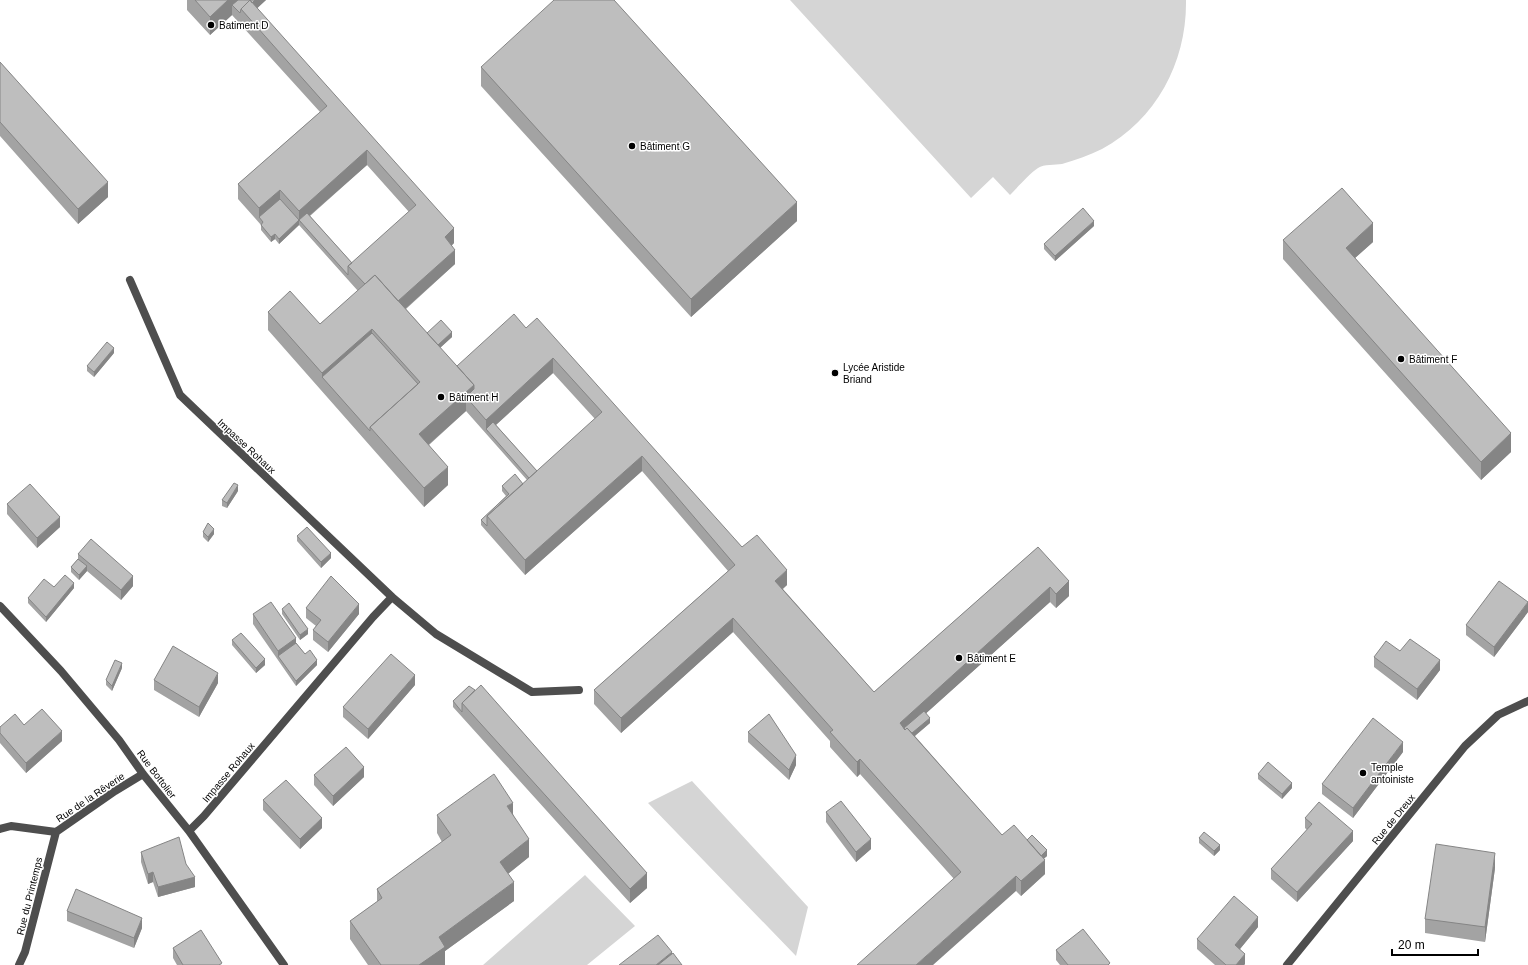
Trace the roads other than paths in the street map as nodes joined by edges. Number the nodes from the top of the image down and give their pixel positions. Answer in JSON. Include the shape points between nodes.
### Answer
{"nodes":[{"id":1,"x":130,"y":280,"type":"dead end"},
{"id":2,"x":392,"y":597,"type":"junction"},
{"id":3,"x":0,"y":606,"type":"edge"},
{"id":4,"x":579,"y":690,"type":"dead end"},
{"id":5,"x":1528,"y":702,"type":"edge"},
{"id":6,"x":143,"y":774,"type":"junction"},
{"id":7,"x":0,"y":829,"type":"edge"},
{"id":8,"x":189,"y":831,"type":"junction"},
{"id":9,"x":56,"y":832,"type":"junction"},
{"id":10,"x":19,"y":965,"type":"edge"},
{"id":11,"x":284,"y":965,"type":"edge"},
{"id":12,"x":1287,"y":965,"type":"edge"}],
"edges":[{"from":1,"to":2,"type":"street","name":"Impasse Rohaux","via":[[180,396]]},
{"from":2,"to":4,"type":"street","name":"Impasse Rohaux","via":[[436,634],[532,692]]},
{"from":2,"to":8,"type":"street","name":"Impasse Rohaux","via":[[372,617]]},
{"from":3,"to":6,"type":"street","name":"Rue Bottolier","via":[[61,671],[119,740]]},
{"from":5,"to":12,"type":"street","name":"Rue de Dreux","via":[[1498,715],[1465,746]]},
{"from":6,"to":8,"type":"street","name":"Rue Bottolier"},
{"from":6,"to":9,"type":"street","name":"Rue de la Rêverie"},
{"from":7,"to":9,"type":"street","name":"Rue de la Rêverie","via":[[11,826]]},
{"from":8,"to":11,"type":"street","name":"Rue Bottolier"},
{"from":9,"to":10,"type":"street","name":"Rue du Printemps","via":[[25,952]]}]}
